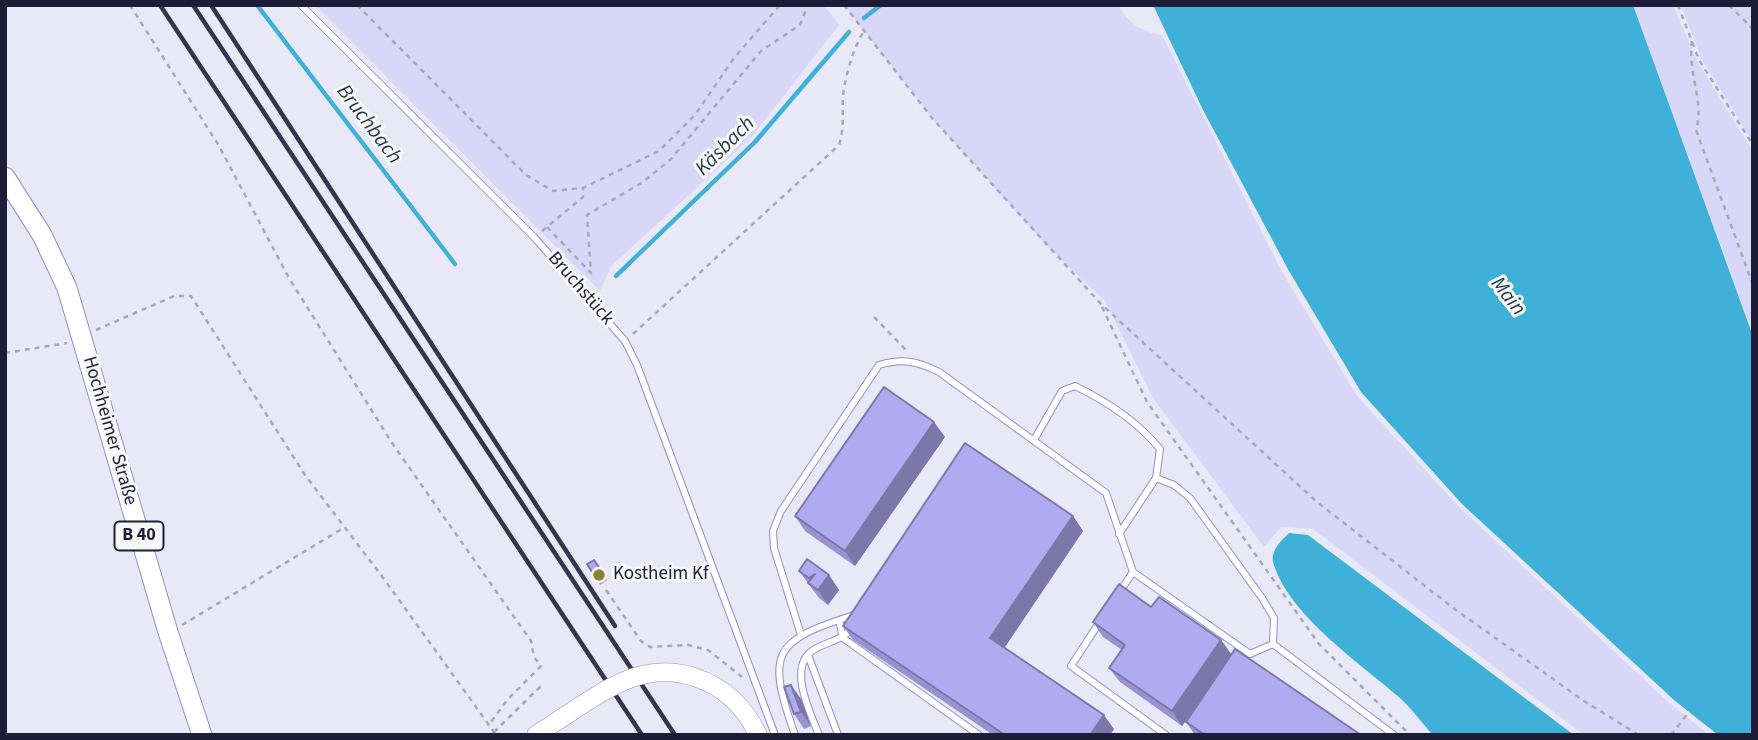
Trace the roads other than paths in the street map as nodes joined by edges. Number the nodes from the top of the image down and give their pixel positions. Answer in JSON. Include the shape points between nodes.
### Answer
{"nodes":[{"id":1,"x":301,"y":5,"type":"edge"},
{"id":2,"x":5,"y":177,"type":"edge"},
{"id":3,"x":1034,"y":440,"type":"junction"},
{"id":4,"x":1156,"y":478,"type":"junction"},
{"id":5,"x":1119,"y":534,"type":"junction"},
{"id":6,"x":1133,"y":572,"type":"junction"},
{"id":7,"x":1112,"y":604,"type":"edge"},
{"id":8,"x":1105,"y":614,"type":"edge"},
{"id":9,"x":839,"y":620,"type":"junction"},
{"id":10,"x":801,"y":635,"type":"junction"},
{"id":11,"x":843,"y":638,"type":"junction"},
{"id":12,"x":1273,"y":644,"type":"junction"},
{"id":13,"x":808,"y":655,"type":"junction"},
{"id":14,"x":202,"y":735,"type":"edge"},
{"id":15,"x":536,"y":735,"type":"edge"},
{"id":16,"x":758,"y":735,"type":"edge"},
{"id":17,"x":775,"y":735,"type":"edge"},
{"id":18,"x":795,"y":735,"type":"edge"},
{"id":19,"x":819,"y":735,"type":"edge"},
{"id":20,"x":838,"y":735,"type":"edge"},
{"id":21,"x":979,"y":735,"type":"edge"},
{"id":22,"x":1167,"y":735,"type":"edge"},
{"id":23,"x":1394,"y":735,"type":"edge"}],
"edges":[{"from":1,"to":17,"type":"lane","name":"Bruchstück","via":[[534,237],[625,341]]},
{"from":2,"to":14,"type":"main road","name":"Hochheimer Straße","number":"B 40","via":[[42,235],[66,288]]},
{"from":3,"to":4,"type":"lane","via":[[1062,391],[1075,386],[1147,434],[1160,449]]},
{"from":3,"to":5,"type":"lane","via":[[1106,492]]},
{"from":3,"to":10,"type":"lane","via":[[939,372],[918,362],[897,360],[879,365],[773,531]]},
{"from":4,"to":5,"type":"lane"},
{"from":4,"to":12,"type":"lane","via":[[1190,498],[1262,598],[1274,618]]},
{"from":5,"to":6,"type":"lane"},
{"from":6,"to":7,"type":"lane"},
{"from":6,"to":12,"type":"lane","via":[[1250,654]]},
{"from":8,"to":22,"type":"lane","via":[[1071,666]]},
{"from":9,"to":10,"type":"lane"},
{"from":9,"to":11,"type":"lane"},
{"from":9,"to":11,"type":"lane","via":[[865,611]]},
{"from":10,"to":18,"type":"lane","via":[[781,652],[778,672]]},
{"from":11,"to":13,"type":"lane"},
{"from":11,"to":21,"type":"lane"},
{"from":12,"to":23,"type":"lane"},
{"from":13,"to":19,"type":"lane","via":[[801,670]]},
{"from":13,"to":20,"type":"lane"},
{"from":15,"to":16,"type":"street","bridge":true,"via":[[619,682],[669,672],[694,677],[731,698]]}]}
